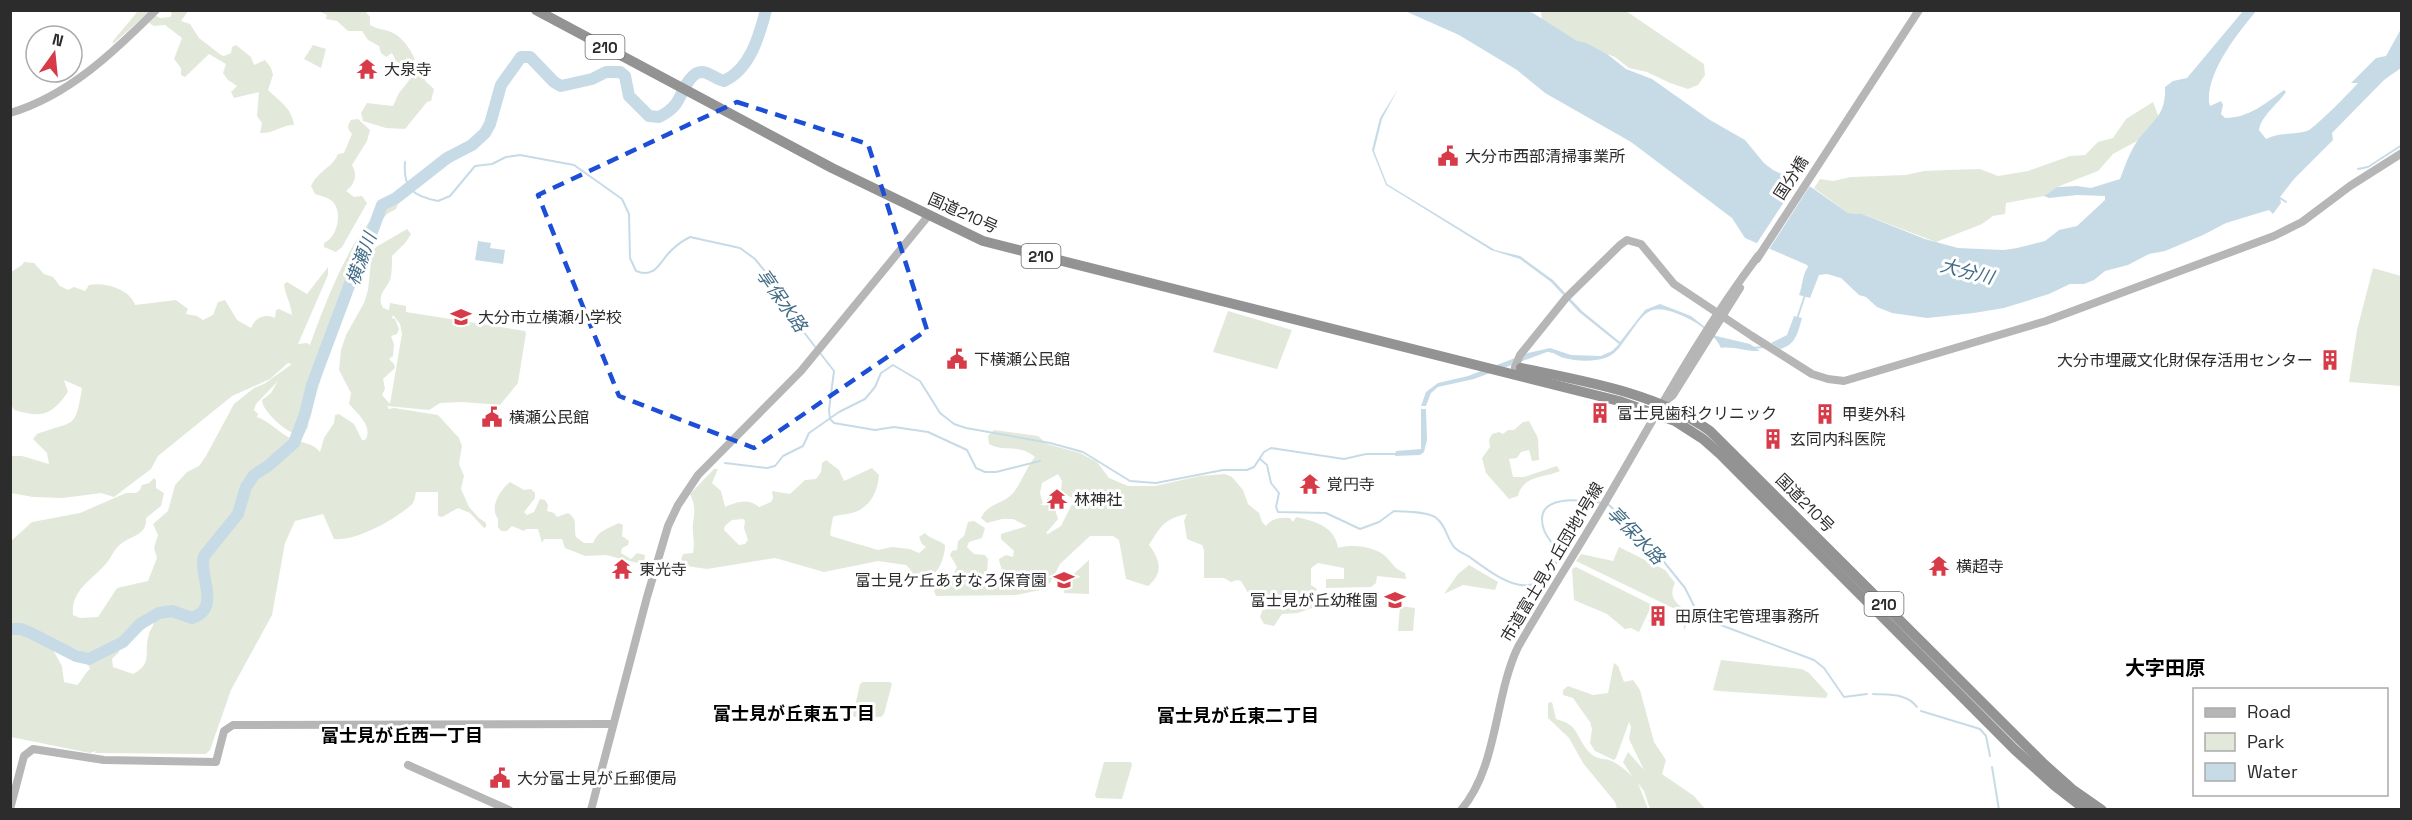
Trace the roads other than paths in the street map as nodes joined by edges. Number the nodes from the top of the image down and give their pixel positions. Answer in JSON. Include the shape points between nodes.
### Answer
{"nodes":[{"id":1,"x":156,"y":10,"type":"edge"},
{"id":2,"x":536,"y":10,"type":"edge"},
{"id":3,"x":1919,"y":10,"type":"edge"},
{"id":4,"x":10,"y":113,"type":"edge"},
{"id":5,"x":2402,"y":153,"type":"edge"},
{"id":6,"x":929,"y":215,"type":"junction"},
{"id":7,"x":1719,"y":315,"type":"junction"},
{"id":8,"x":1711,"y":328,"type":"joint"},
{"id":9,"x":1414,"y":350,"type":"junction"},
{"id":10,"x":1515,"y":367,"type":"junction"},
{"id":11,"x":1659,"y":408,"type":"junction"},
{"id":12,"x":614,"y":724,"type":"junction"},
{"id":13,"x":408,"y":765,"type":"dead end"},
{"id":14,"x":10,"y":809,"type":"edge"},
{"id":15,"x":508,"y":810,"type":"edge"},
{"id":16,"x":591,"y":810,"type":"edge"},
{"id":17,"x":1461,"y":810,"type":"edge"},
{"id":18,"x":2086,"y":810,"type":"edge"},
{"id":19,"x":2102,"y":810,"type":"edge"}],
"edges":[{"from":1,"to":4,"type":"street","via":[[64,89],[41,103]]},
{"from":2,"to":6,"type":"highway","name":"国道210号","number":"210","via":[[832,168]]},
{"from":3,"to":7,"type":"street","name":"国分橋"},
{"from":5,"to":7,"type":"street","via":[[2288,230],[2062,316],[1845,381],[1815,375]]},
{"from":6,"to":9,"type":"highway","name":"国道210号","number":"210","via":[[1000,246]]},
{"from":6,"to":12,"type":"street","via":[[796,378],[686,492],[665,537]]},
{"from":7,"to":8,"type":"street","name":"国分橋"},
{"from":7,"to":10,"type":"street","via":[[1670,281],[1641,244],[1627,240],[1566,298]]},
{"from":8,"to":11,"type":"street","name":"市道富士見ヶ丘団地1号線"},
{"from":9,"to":10,"type":"highway","name":"国道210号","number":"210"},
{"from":9,"to":11,"type":"highway","name":"国道210号","number":"210"},
{"from":10,"to":11,"type":"highway","name":"国道210号","number":"210","via":[[1578,381]]},
{"from":11,"to":17,"type":"street","name":"市道富士見ヶ丘団地1号線","via":[[1518,647],[1479,780]]},
{"from":11,"to":18,"type":"highway","name":"国道210号","number":"210","via":[[1712,447],[2015,750]]},
{"from":11,"to":19,"type":"highway","name":"国道210号","number":"210","via":[[1695,420],[1727,447],[2044,764]]},
{"from":12,"to":14,"type":"street","via":[[233,725],[224,731],[216,762],[104,760],[33,749],[24,756]]},
{"from":12,"to":16,"type":"street"},
{"from":13,"to":15,"type":"street"}]}
